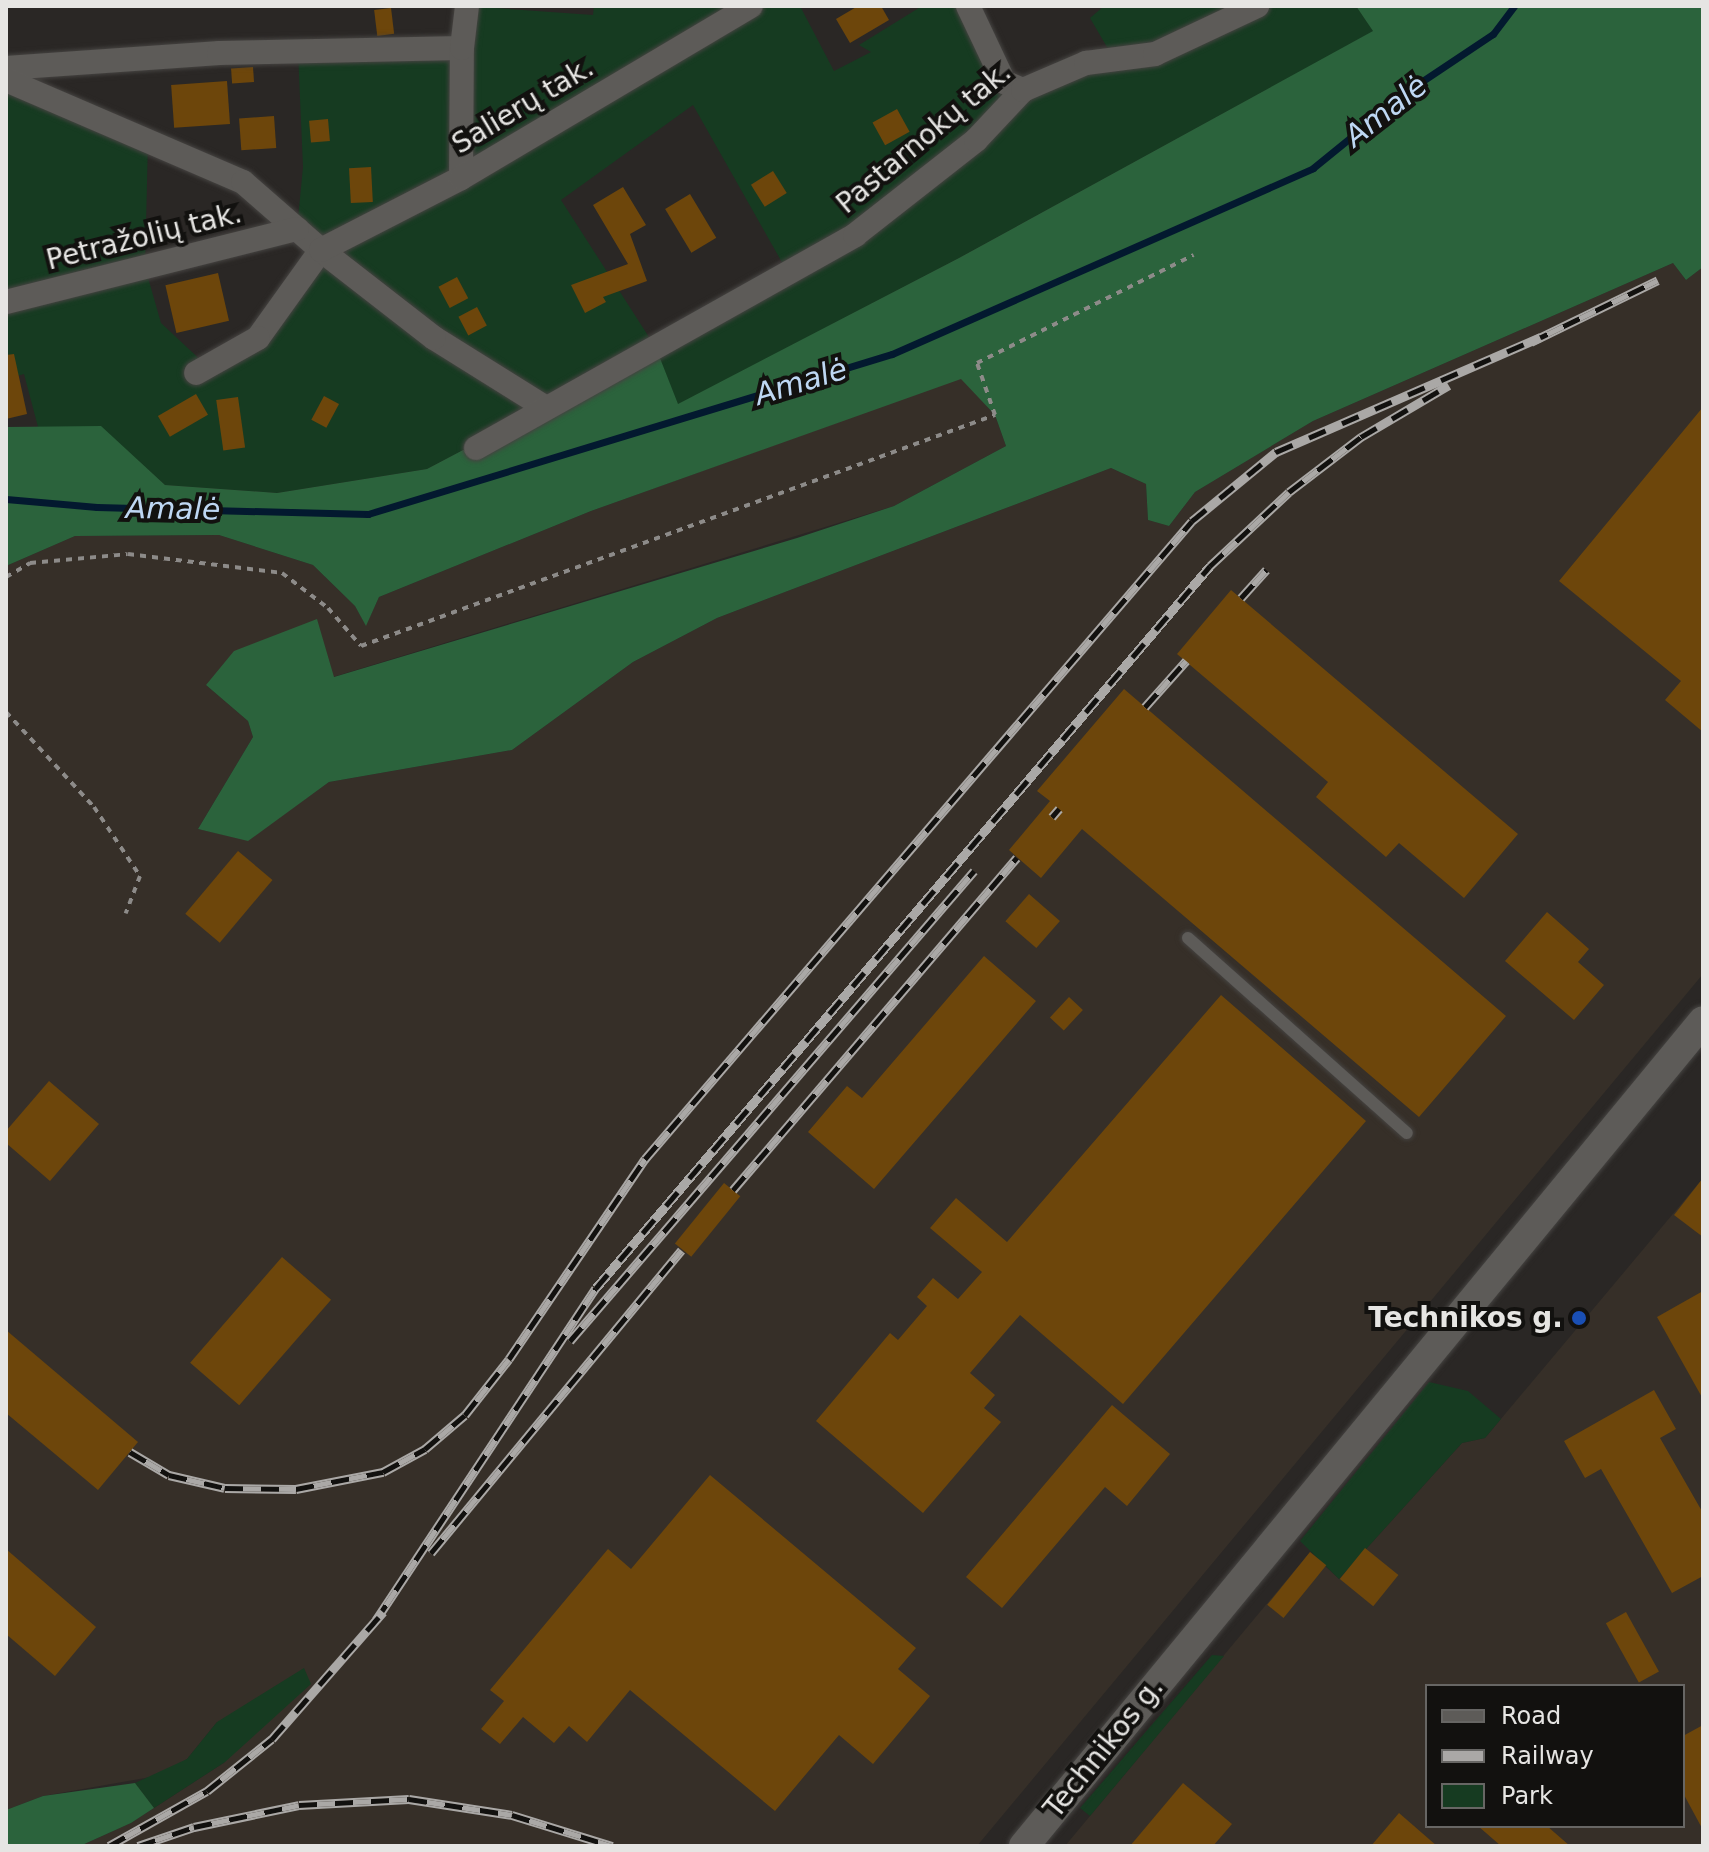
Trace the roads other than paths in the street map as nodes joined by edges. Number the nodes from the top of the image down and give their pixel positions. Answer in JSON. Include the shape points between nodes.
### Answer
{"nodes":[{"id":1,"x":467,"y":6,"type":"edge"},
{"id":2,"x":751,"y":6,"type":"edge"},
{"id":3,"x":968,"y":6,"type":"edge"},
{"id":4,"x":1257,"y":6,"type":"edge"},
{"id":5,"x":462,"y":48,"type":"junction"},
{"id":6,"x":6,"y":68,"type":"edge"},
{"id":7,"x":6,"y":80,"type":"edge"},
{"id":8,"x":1023,"y":90,"type":"junction"},
{"id":9,"x":461,"y":178,"type":"junction"},
{"id":10,"x":297,"y":229,"type":"junction"},
{"id":11,"x":321,"y":250,"type":"junction"},
{"id":12,"x":6,"y":302,"type":"edge"},
{"id":13,"x":196,"y":373,"type":"dead end"},
{"id":14,"x":543,"y":406,"type":"junction"},
{"id":15,"x":476,"y":448,"type":"dead end"},
{"id":16,"x":1188,"y":938,"type":"dead end"},
{"id":17,"x":1703,"y":1021,"type":"edge"},
{"id":18,"x":1407,"y":1133,"type":"dead end"},
{"id":19,"x":1024,"y":1846,"type":"edge"}],
"edges":[{"from":1,"to":5,"type":"street"},
{"from":2,"to":9,"type":"street","name":"Salierų tak."},
{"from":3,"to":8,"type":"street","via":[[1004,82]]},
{"from":4,"to":8,"type":"street","name":"Pastarnokų tak.","via":[[1155,54],[1086,63]]},
{"from":5,"to":6,"type":"street","via":[[219,53]]},
{"from":5,"to":9,"type":"street"},
{"from":7,"to":10,"type":"street","via":[[243,182]]},
{"from":8,"to":14,"type":"street","name":"Pastarnokų tak.","via":[[976,140],[855,235]]},
{"from":9,"to":11,"type":"street","name":"Salierų tak."},
{"from":10,"to":11,"type":"street"},
{"from":10,"to":12,"type":"street","name":"Petražolių tak."},
{"from":11,"to":13,"type":"street","via":[[258,338]]},
{"from":11,"to":14,"type":"street","via":[[434,338]]},
{"from":14,"to":15,"type":"street","name":"Pastarnokų tak."},
{"from":16,"to":18,"type":"lane"},
{"from":17,"to":19,"type":"street","name":"Technikos g."}]}
